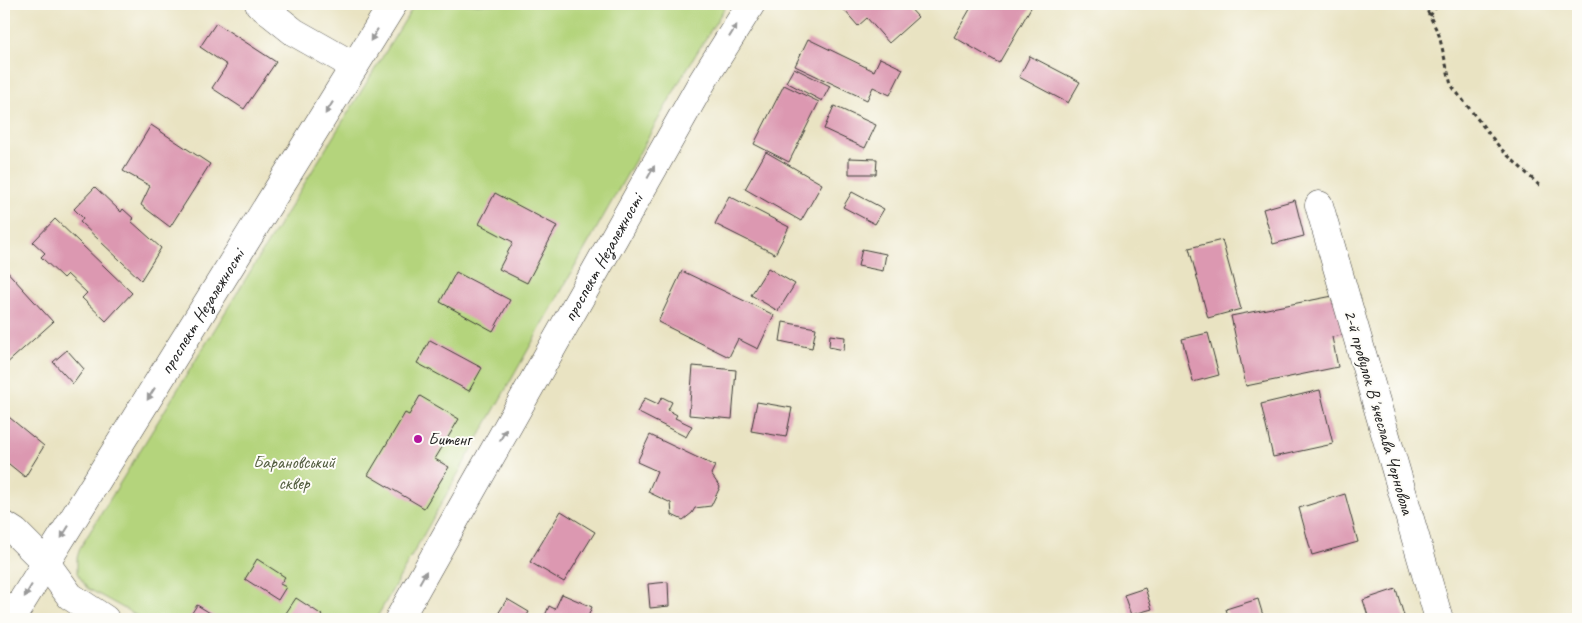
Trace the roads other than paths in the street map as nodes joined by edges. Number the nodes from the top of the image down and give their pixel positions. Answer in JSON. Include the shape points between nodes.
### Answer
{"nodes":[{"id":1,"x":260,"y":4,"type":"edge"},
{"id":2,"x":393,"y":4,"type":"edge"},
{"id":3,"x":751,"y":4,"type":"edge"},
{"id":4,"x":354,"y":66,"type":"junction"},
{"id":5,"x":1319,"y":205,"type":"dead end"},
{"id":6,"x":4,"y":525,"type":"edge"},
{"id":7,"x":46,"y":563,"type":"junction"},
{"id":8,"x":11,"y":619,"type":"edge"},
{"id":9,"x":105,"y":619,"type":"edge"},
{"id":10,"x":399,"y":619,"type":"edge"},
{"id":11,"x":1439,"y":619,"type":"edge"}],
"edges":[{"from":1,"to":4,"type":"main road","via":[[294,32]]},
{"from":2,"to":4,"type":"main road","name":"проспект Незалежності","one_way":true},
{"from":10,"to":3,"type":"main road","name":"проспект Незалежності","one_way":true,"via":[[702,82]]},
{"from":4,"to":7,"type":"main road","name":"проспект Незалежності","one_way":true},
{"from":5,"to":11,"type":"main road","name":"2-й провулок Вʼячеслава Чорновола"},
{"from":6,"to":7,"type":"main road"},
{"from":7,"to":8,"type":"main road","name":"проспект Незалежності","one_way":true},
{"from":7,"to":9,"type":"main road","via":[[70,596]]}]}
